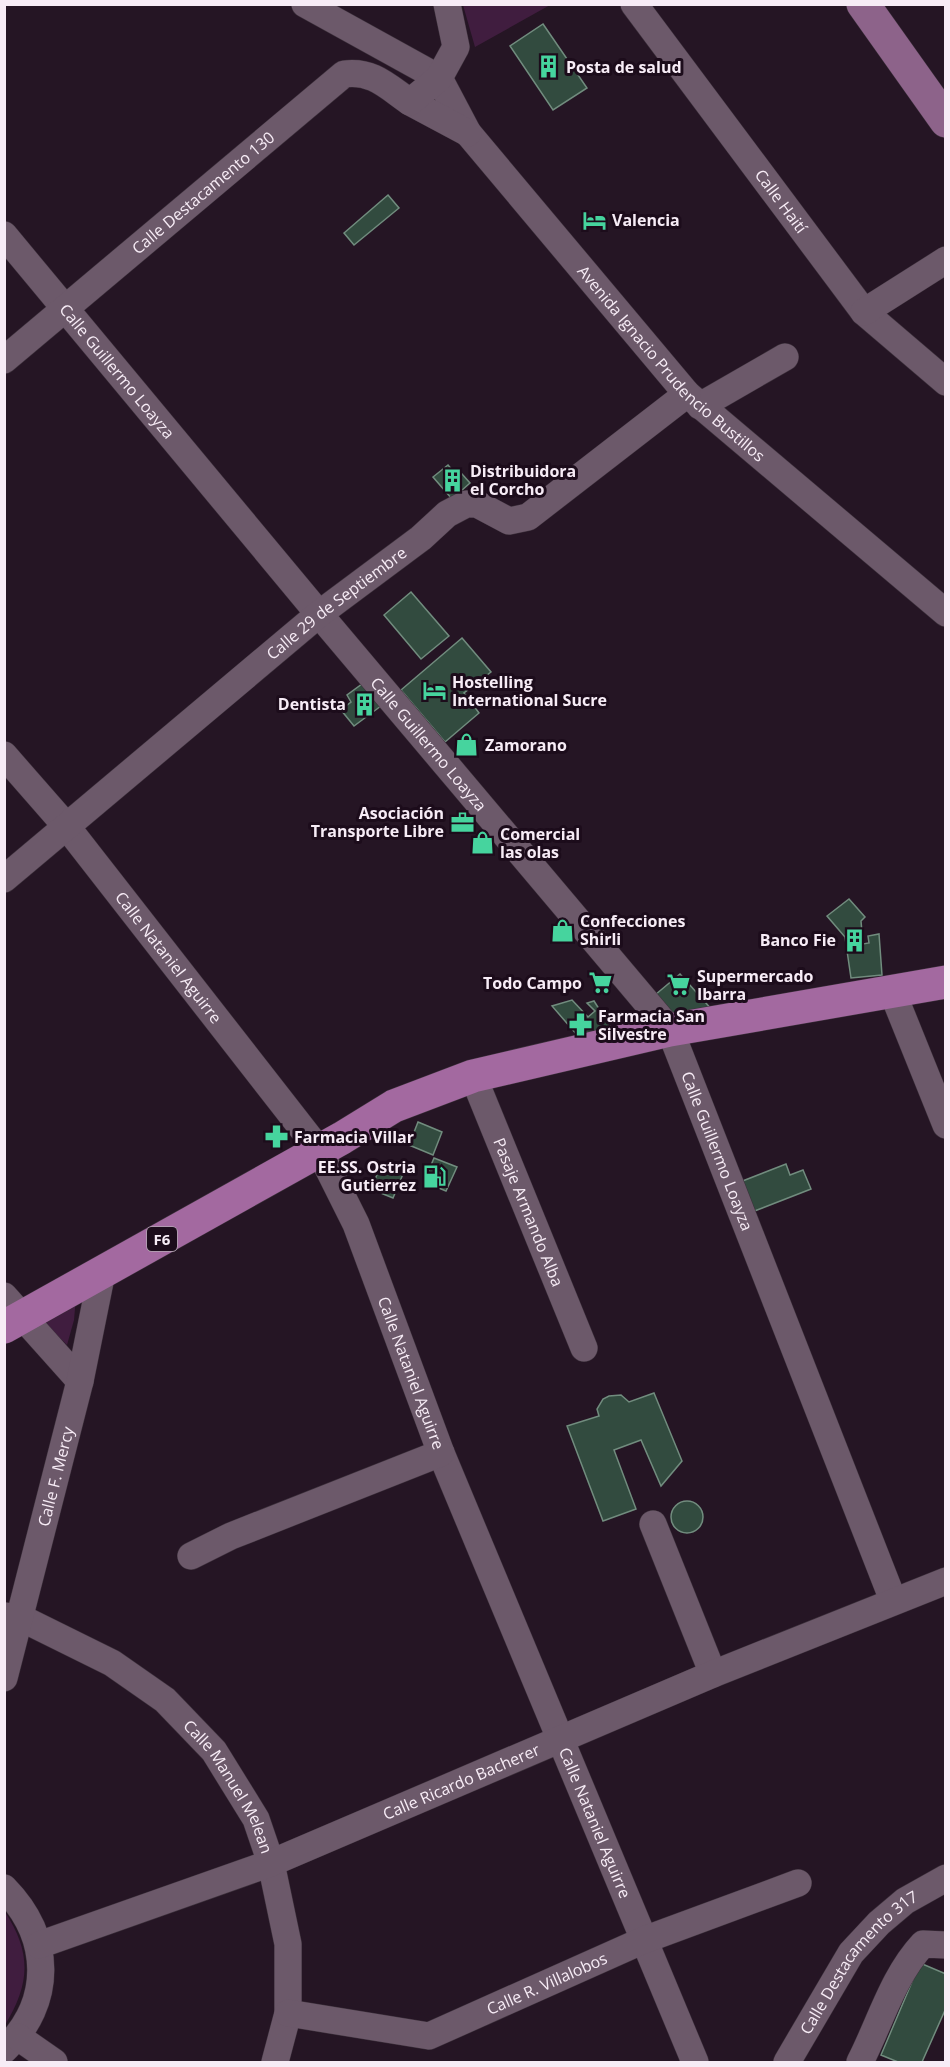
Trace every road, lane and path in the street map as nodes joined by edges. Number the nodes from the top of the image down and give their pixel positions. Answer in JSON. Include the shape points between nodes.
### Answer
{"nodes":[{"id":1,"x":305,"y":4,"type":"edge"},
{"id":2,"x":447,"y":4,"type":"edge"},
{"id":3,"x":634,"y":4,"type":"edge"},
{"id":4,"x":863,"y":4,"type":"edge"},
{"id":5,"x":439,"y":78,"type":"junction"},
{"id":6,"x":410,"y":102,"type":"junction"},
{"id":7,"x":945,"y":121,"type":"edge"},
{"id":8,"x":468,"y":133,"type":"junction"},
{"id":9,"x":4,"y":235,"type":"edge"},
{"id":10,"x":945,"y":260,"type":"edge"},
{"id":11,"x":67,"y":309,"type":"junction"},
{"id":12,"x":864,"y":312,"type":"junction"},
{"id":13,"x":785,"y":357,"type":"dead end"},
{"id":14,"x":4,"y":360,"type":"edge"},
{"id":15,"x":945,"y":382,"type":"edge"},
{"id":16,"x":693,"y":400,"type":"junction"},
{"id":17,"x":945,"y":613,"type":"edge"},
{"id":18,"x":319,"y":614,"type":"junction"},
{"id":19,"x":4,"y":755,"type":"edge"},
{"id":20,"x":67,"y":827,"type":"junction"},
{"id":21,"x":4,"y":879,"type":"edge"},
{"id":22,"x":945,"y":982,"type":"edge"},
{"id":23,"x":892,"y":992,"type":"junction"},
{"id":24,"x":670,"y":1030,"type":"junction"},
{"id":25,"x":473,"y":1076,"type":"junction"},
{"id":26,"x":945,"y":1125,"type":"edge"},
{"id":27,"x":319,"y":1150,"type":"junction"},
{"id":28,"x":102,"y":1272,"type":"junction"},
{"id":29,"x":10,"y":1314,"type":"edge"},
{"id":30,"x":584,"y":1348,"type":"dead end"},
{"id":31,"x":80,"y":1381,"type":"junction"},
{"id":32,"x":441,"y":1453,"type":"junction"},
{"id":33,"x":653,"y":1524,"type":"dead end"},
{"id":34,"x":191,"y":1556,"type":"dead end"},
{"id":35,"x":945,"y":1581,"type":"edge"},
{"id":36,"x":893,"y":1600,"type":"junction"},
{"id":37,"x":13,"y":1617,"type":"edge"},
{"id":38,"x":713,"y":1674,"type":"junction"},
{"id":39,"x":4,"y":1678,"type":"edge"},
{"id":40,"x":561,"y":1739,"type":"junction"},
{"id":41,"x":272,"y":1863,"type":"junction"},
{"id":42,"x":945,"y":1878,"type":"edge"},
{"id":43,"x":798,"y":1883,"type":"dead end"},
{"id":44,"x":4,"y":1888,"type":"edge"},
{"id":45,"x":644,"y":1940,"type":"junction"},
{"id":46,"x":39,"y":1945,"type":"junction"},
{"id":47,"x":945,"y":1945,"type":"edge"},
{"id":48,"x":288,"y":2013,"type":"junction"},
{"id":49,"x":11,"y":2043,"type":"edge"},
{"id":50,"x":870,"y":2060,"type":"edge"},
{"id":51,"x":54,"y":2062,"type":"edge"},
{"id":52,"x":275,"y":2062,"type":"edge"},
{"id":53,"x":695,"y":2062,"type":"edge"},
{"id":54,"x":787,"y":2062,"type":"edge"}],
"edges":[{"from":1,"to":5,"type":"street"},
{"from":2,"to":5,"type":"street","via":[[456,47]]},
{"from":3,"to":12,"type":"street","name":"Calle Haití"},
{"from":4,"to":7,"type":"main road"},
{"from":5,"to":6,"type":"street"},
{"from":5,"to":8,"type":"street","name":"Avenida Ignacio Prudencio Bustillos"},
{"from":6,"to":8,"type":"street","name":"Calle Destacamento 130"},
{"from":6,"to":11,"type":"street","name":"Calle Destacamento 130","via":[[374,76],[345,74]]},
{"from":8,"to":16,"type":"street","name":"Avenida Ignacio Prudencio Bustillos"},
{"from":9,"to":11,"type":"street","name":"Calle Guillermo Loayza"},
{"from":10,"to":12,"type":"street"},
{"from":11,"to":14,"type":"street","name":"Calle Destacamento 130"},
{"from":11,"to":18,"type":"street","name":"Calle Guillermo Loayza"},
{"from":12,"to":15,"type":"street","name":"Calle Haití"},
{"from":13,"to":16,"type":"street"},
{"from":16,"to":17,"type":"street","name":"Avenida Ignacio Prudencio Bustillos"},
{"from":16,"to":18,"type":"street","name":"Calle 29 de Septiembre","via":[[528,517],[509,521],[477,504],[466,504],[447,514]]},
{"from":18,"to":20,"type":"street","name":"Calle 29 de Septiembre"},
{"from":18,"to":24,"type":"street","name":"Calle Guillermo Loayza"},
{"from":19,"to":20,"type":"street","name":"Calle Nataniel Aguirre"},
{"from":20,"to":21,"type":"street","name":"Calle 29 de Septiembre"},
{"from":20,"to":27,"type":"street","name":"Calle Nataniel Aguirre"},
{"from":22,"to":23,"type":"highway","number":"F6"},
{"from":23,"to":24,"type":"highway","number":"F6"},
{"from":23,"to":26,"type":"street"},
{"from":24,"to":25,"type":"highway","number":"F6"},
{"from":24,"to":36,"type":"street","name":"Calle Guillermo Loayza"},
{"from":25,"to":27,"type":"highway","number":"F6","via":[[394,1106]]},
{"from":25,"to":30,"type":"street","name":"Pasaje Armando Alba"},
{"from":27,"to":28,"type":"highway","number":"F6"},
{"from":27,"to":32,"type":"street","name":"Calle Nataniel Aguirre","via":[[356,1224]]},
{"from":28,"to":29,"type":"highway","number":"F6"},
{"from":28,"to":31,"type":"street","name":"Calle F. Mercy"},
{"from":29,"to":31,"type":"street"},
{"from":31,"to":37,"type":"street","name":"Calle F. Mercy"},
{"from":32,"to":34,"type":"street","via":[[231,1536]]},
{"from":32,"to":40,"type":"street","name":"Calle Nataniel Aguirre"},
{"from":33,"to":38,"type":"street"},
{"from":35,"to":36,"type":"street","name":"Calle Ricardo Bacherer"},
{"from":36,"to":38,"type":"street","name":"Calle Ricardo Bacherer"},
{"from":37,"to":39,"type":"street","name":"Calle F. Mercy"},
{"from":37,"to":41,"type":"street","name":"Calle Manuel Melean","via":[[112,1663],[165,1700],[214,1751],[256,1819]]},
{"from":38,"to":40,"type":"street","name":"Calle Ricardo Bacherer"},
{"from":40,"to":41,"type":"street","name":"Calle Ricardo Bacherer"},
{"from":40,"to":45,"type":"street","name":"Calle Nataniel Aguirre"},
{"from":41,"to":46,"type":"street","name":"Calle Ricardo Bacherer"},
{"from":41,"to":48,"type":"street","name":"Calle Manuel Melean","via":[[288,1944]]},
{"from":42,"to":54,"type":"street","name":"Calle Destacamento 317","via":[[905,1901],[851,1953]]},
{"from":43,"to":45,"type":"street","name":"Calle R. Villalobos"},
{"from":44,"to":46,"type":"street","via":[[26,1914]]},
{"from":45,"to":48,"type":"street","name":"Calle R. Villalobos","via":[[429,2036]]},
{"from":45,"to":53,"type":"street","name":"Calle Nataniel Aguirre"},
{"from":46,"to":49,"type":"street","via":[[39,1993],[31,2016]]},
{"from":47,"to":50,"type":"street","via":[[923,1944],[913,1954],[903,1970]]},
{"from":48,"to":52,"type":"street","name":"Calle Manuel Melean"},
{"from":49,"to":51,"type":"street"}]}
